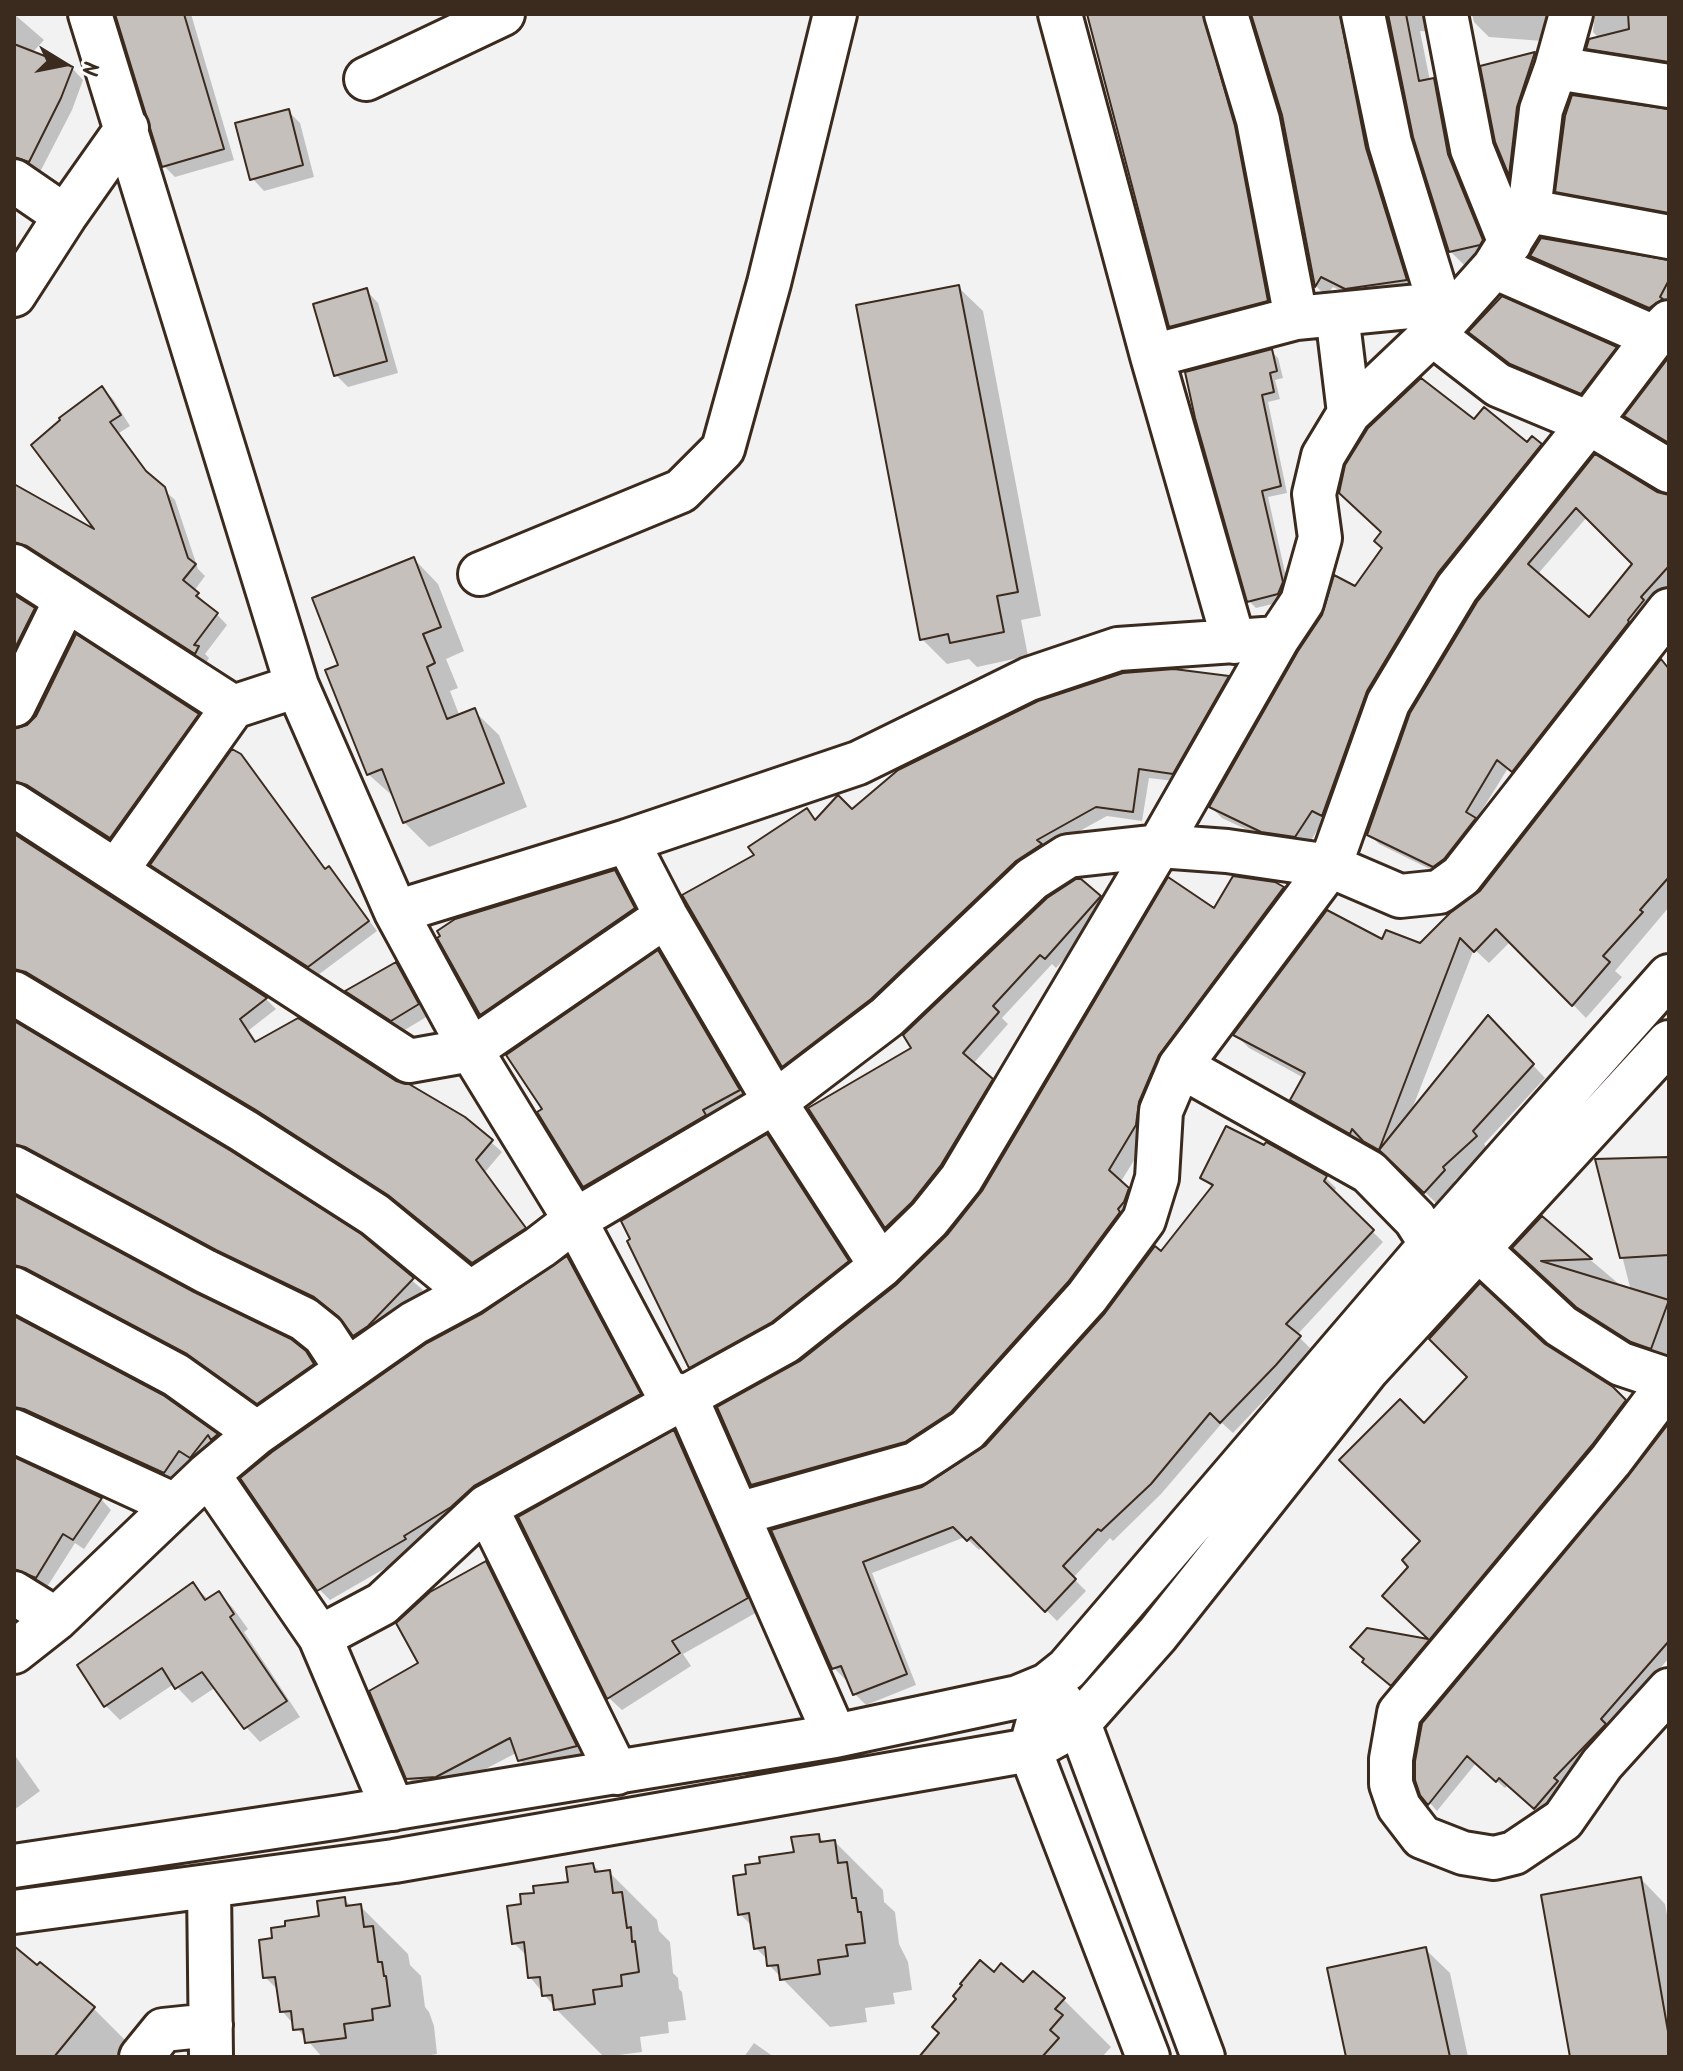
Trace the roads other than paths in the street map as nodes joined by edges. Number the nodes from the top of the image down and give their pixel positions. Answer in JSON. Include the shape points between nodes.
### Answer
{"nodes":[{"id":1,"x":90,"y":14,"type":"edge"},
{"id":2,"x":503,"y":14,"type":"edge"},
{"id":3,"x":835,"y":14,"type":"edge"},
{"id":4,"x":1060,"y":14,"type":"edge"},
{"id":5,"x":1226,"y":14,"type":"edge"},
{"id":6,"x":1363,"y":14,"type":"edge"},
{"id":7,"x":1446,"y":14,"type":"edge"},
{"id":8,"x":1571,"y":14,"type":"edge"},
{"id":9,"x":1556,"y":68,"type":"junction"},
{"id":10,"x":366,"y":79,"type":"dead end"},
{"id":11,"x":1669,"y":86,"type":"edge"},
{"id":12,"x":127,"y":128,"type":"junction"},
{"id":13,"x":14,"y":181,"type":"edge"},
{"id":14,"x":65,"y":216,"type":"junction"},
{"id":15,"x":1669,"y":237,"type":"edge"},
{"id":16,"x":1511,"y":240,"type":"junction"},
{"id":17,"x":14,"y":295,"type":"edge"},
{"id":18,"x":1337,"y":314,"type":"junction"},
{"id":19,"x":1296,"y":318,"type":"junction"},
{"id":20,"x":1439,"y":320,"type":"junction"},
{"id":21,"x":1662,"y":329,"type":"edge"},
{"id":22,"x":1152,"y":356,"type":"junction"},
{"id":23,"x":1349,"y":413,"type":"junction"},
{"id":24,"x":1589,"y":423,"type":"junction"},
{"id":25,"x":1669,"y":471,"type":"edge"},
{"id":26,"x":14,"y":566,"type":"edge"},
{"id":27,"x":480,"y":574,"type":"dead end"},
{"id":28,"x":66,"y":599,"type":"junction"},
{"id":29,"x":1669,"y":610,"type":"edge"},
{"id":30,"x":1278,"y":638,"type":"junction"},
{"id":31,"x":1234,"y":642,"type":"junction"},
{"id":32,"x":297,"y":686,"type":"junction"},
{"id":33,"x":14,"y":705,"type":"edge"},
{"id":34,"x":233,"y":707,"type":"junction"},
{"id":35,"x":14,"y":805,"type":"edge"},
{"id":36,"x":627,"y":841,"type":"junction"},
{"id":37,"x":1159,"y":846,"type":"junction"},
{"id":38,"x":1330,"y":866,"type":"junction"},
{"id":39,"x":116,"y":871,"type":"junction"},
{"id":40,"x":396,"y":912,"type":"junction"},
{"id":41,"x":666,"y":916,"type":"junction"},
{"id":42,"x":1669,"y":976,"type":"edge"},
{"id":43,"x":14,"y":993,"type":"edge"},
{"id":44,"x":1669,"y":1042,"type":"edge"},
{"id":45,"x":471,"y":1050,"type":"junction"},
{"id":46,"x":1180,"y":1066,"type":"junction"},
{"id":47,"x":775,"y":1102,"type":"junction"},
{"id":48,"x":14,"y":1168,"type":"edge"},
{"id":49,"x":575,"y":1220,"type":"junction"},
{"id":50,"x":1431,"y":1244,"type":"junction"},
{"id":51,"x":1477,"y":1248,"type":"junction"},
{"id":52,"x":881,"y":1266,"type":"junction"},
{"id":53,"x":14,"y":1289,"type":"edge"},
{"id":54,"x":470,"y":1293,"type":"junction"},
{"id":55,"x":347,"y":1370,"type":"junction"},
{"id":56,"x":1669,"y":1382,"type":"edge"},
{"id":57,"x":686,"y":1397,"type":"junction"},
{"id":58,"x":14,"y":1431,"type":"edge"},
{"id":59,"x":257,"y":1433,"type":"junction"},
{"id":60,"x":208,"y":1474,"type":"junction"},
{"id":61,"x":175,"y":1505,"type":"junction"},
{"id":62,"x":486,"y":1507,"type":"junction"},
{"id":63,"x":738,"y":1514,"type":"junction"},
{"id":64,"x":14,"y":1593,"type":"edge"},
{"id":65,"x":56,"y":1619,"type":"junction"},
{"id":66,"x":320,"y":1637,"type":"junction"},
{"id":67,"x":14,"y":1652,"type":"edge"},
{"id":68,"x":1047,"y":1685,"type":"junction"},
{"id":69,"x":1669,"y":1690,"type":"edge"},
{"id":70,"x":1079,"y":1723,"type":"junction"},
{"id":71,"x":835,"y":1736,"type":"junction"},
{"id":72,"x":1030,"y":1750,"type":"junction"},
{"id":73,"x":617,"y":1773,"type":"junction"},
{"id":74,"x":393,"y":1809,"type":"junction"},
{"id":75,"x":14,"y":1866,"type":"edge"},
{"id":76,"x":209,"y":1886,"type":"junction"},
{"id":77,"x":14,"y":1912,"type":"edge"},
{"id":78,"x":211,"y":2041,"type":"edge"},
{"id":79,"x":1132,"y":2046,"type":"edge"},
{"id":80,"x":141,"y":2057,"type":"edge"},
{"id":81,"x":1203,"y":2057,"type":"edge"}],
"edges":[{"from":1,"to":12,"type":"street"},
{"from":2,"to":10,"type":"street"},
{"from":3,"to":27,"type":"street","via":[[723,449],[681,491]]},
{"from":4,"to":22,"type":"street"},
{"from":5,"to":19,"type":"street","via":[[1258,120]]},
{"from":6,"to":20,"type":"street","via":[[1390,143]]},
{"from":7,"to":16,"type":"street","via":[[1472,149]]},
{"from":8,"to":9,"type":"street"},
{"from":9,"to":11,"type":"street"},
{"from":9,"to":16,"type":"street"},
{"from":12,"to":14,"type":"street"},
{"from":12,"to":32,"type":"street"},
{"from":13,"to":14,"type":"street"},
{"from":14,"to":17,"type":"street"},
{"from":15,"to":16,"type":"street"},
{"from":16,"to":20,"type":"street"},
{"from":16,"to":21,"type":"street"},
{"from":18,"to":19,"type":"street"},
{"from":18,"to":20,"type":"street"},
{"from":18,"to":23,"type":"street"},
{"from":19,"to":22,"type":"street"},
{"from":20,"to":23,"type":"street"},
{"from":20,"to":24,"type":"street","via":[[1498,385]]},
{"from":21,"to":24,"type":"street"},
{"from":22,"to":31,"type":"street"},
{"from":23,"to":30,"type":"street","via":[[1323,456],[1314,494],[1320,538],[1302,602]]},
{"from":24,"to":25,"type":"street"},
{"from":24,"to":38,"type":"street","via":[[1457,588],[1388,703]]},
{"from":26,"to":28,"type":"street"},
{"from":28,"to":33,"type":"street"},
{"from":28,"to":34,"type":"street"},
{"from":29,"to":38,"type":"street","via":[[1461,876],[1439,892],[1400,896]]},
{"from":30,"to":31,"type":"street"},
{"from":30,"to":37,"type":"street"},
{"from":31,"to":36,"type":"street","via":[[1118,649],[1029,679],[858,763]]},
{"from":32,"to":34,"type":"street"},
{"from":32,"to":40,"type":"street"},
{"from":34,"to":39,"type":"street"},
{"from":35,"to":39,"type":"street"},
{"from":36,"to":40,"type":"street"},
{"from":36,"to":41,"type":"street"},
{"from":37,"to":38,"type":"street"},
{"from":37,"to":47,"type":"street","via":[[1068,856],[1032,879],[887,1017]]},
{"from":37,"to":52,"type":"street","via":[[961,1179]]},
{"from":38,"to":46,"type":"street"},
{"from":39,"to":45,"type":"street","via":[[409,1061]]},
{"from":40,"to":45,"type":"street"},
{"from":41,"to":45,"type":"street"},
{"from":41,"to":47,"type":"street"},
{"from":42,"to":50,"type":"street"},
{"from":43,"to":54,"type":"street","via":[[375,1215]]},
{"from":44,"to":51,"type":"street"},
{"from":45,"to":49,"type":"street"},
{"from":46,"to":50,"type":"street","via":[[1369,1172],[1415,1219]]},
{"from":46,"to":63,"type":"street","via":[[1161,1111],[1157,1178],[1144,1220],[1087,1297],[967,1430],[915,1464]]},
{"from":47,"to":49,"type":"street"},
{"from":47,"to":52,"type":"street"},
{"from":48,"to":55,"type":"street","via":[[304,1319],[324,1335]]},
{"from":49,"to":54,"type":"street"},
{"from":49,"to":57,"type":"street","via":[[666,1391]]},
{"from":50,"to":68,"type":"street","via":[[1067,1669]]},
{"from":51,"to":56,"type":"street","via":[[1561,1326],[1621,1364]]},
{"from":51,"to":70,"type":"street","via":[[1367,1370],[1157,1635]]},
{"from":52,"to":57,"type":"street","via":[[785,1342]]},
{"from":53,"to":59,"type":"street","via":[[176,1375]]},
{"from":54,"to":55,"type":"street","via":[[414,1323]]},
{"from":55,"to":59,"type":"street"},
{"from":56,"to":69,"type":"street","via":[[1611,1460],[1399,1713],[1391,1784],[1399,1807],[1422,1837],[1436,1843],[1494,1858],[1514,1853],[1563,1820],[1602,1764]]},
{"from":57,"to":62,"type":"street"},
{"from":57,"to":63,"type":"street"},
{"from":58,"to":61,"type":"street"},
{"from":59,"to":60,"type":"street"},
{"from":60,"to":61,"type":"street"},
{"from":60,"to":66,"type":"street"},
{"from":61,"to":65,"type":"street"},
{"from":62,"to":66,"type":"street","via":[[382,1604]]},
{"from":62,"to":73,"type":"street"},
{"from":63,"to":71,"type":"street"},
{"from":64,"to":65,"type":"street"},
{"from":65,"to":67,"type":"street"},
{"from":66,"to":74,"type":"street"},
{"from":68,"to":70,"type":"street"},
{"from":68,"to":71,"type":"street","via":[[1018,1697]]},
{"from":68,"to":72,"type":"street"},
{"from":70,"to":72,"type":"street"},
{"from":70,"to":81,"type":"street"},
{"from":71,"to":73,"type":"street"},
{"from":72,"to":76,"type":"street","via":[[394,1861]]},
{"from":72,"to":79,"type":"street"},
{"from":73,"to":74,"type":"street"},
{"from":74,"to":75,"type":"street"},
{"from":76,"to":77,"type":"street"},
{"from":76,"to":78,"type":"street"},
{"from":78,"to":80,"type":"street","via":[[163,2030]]}]}
